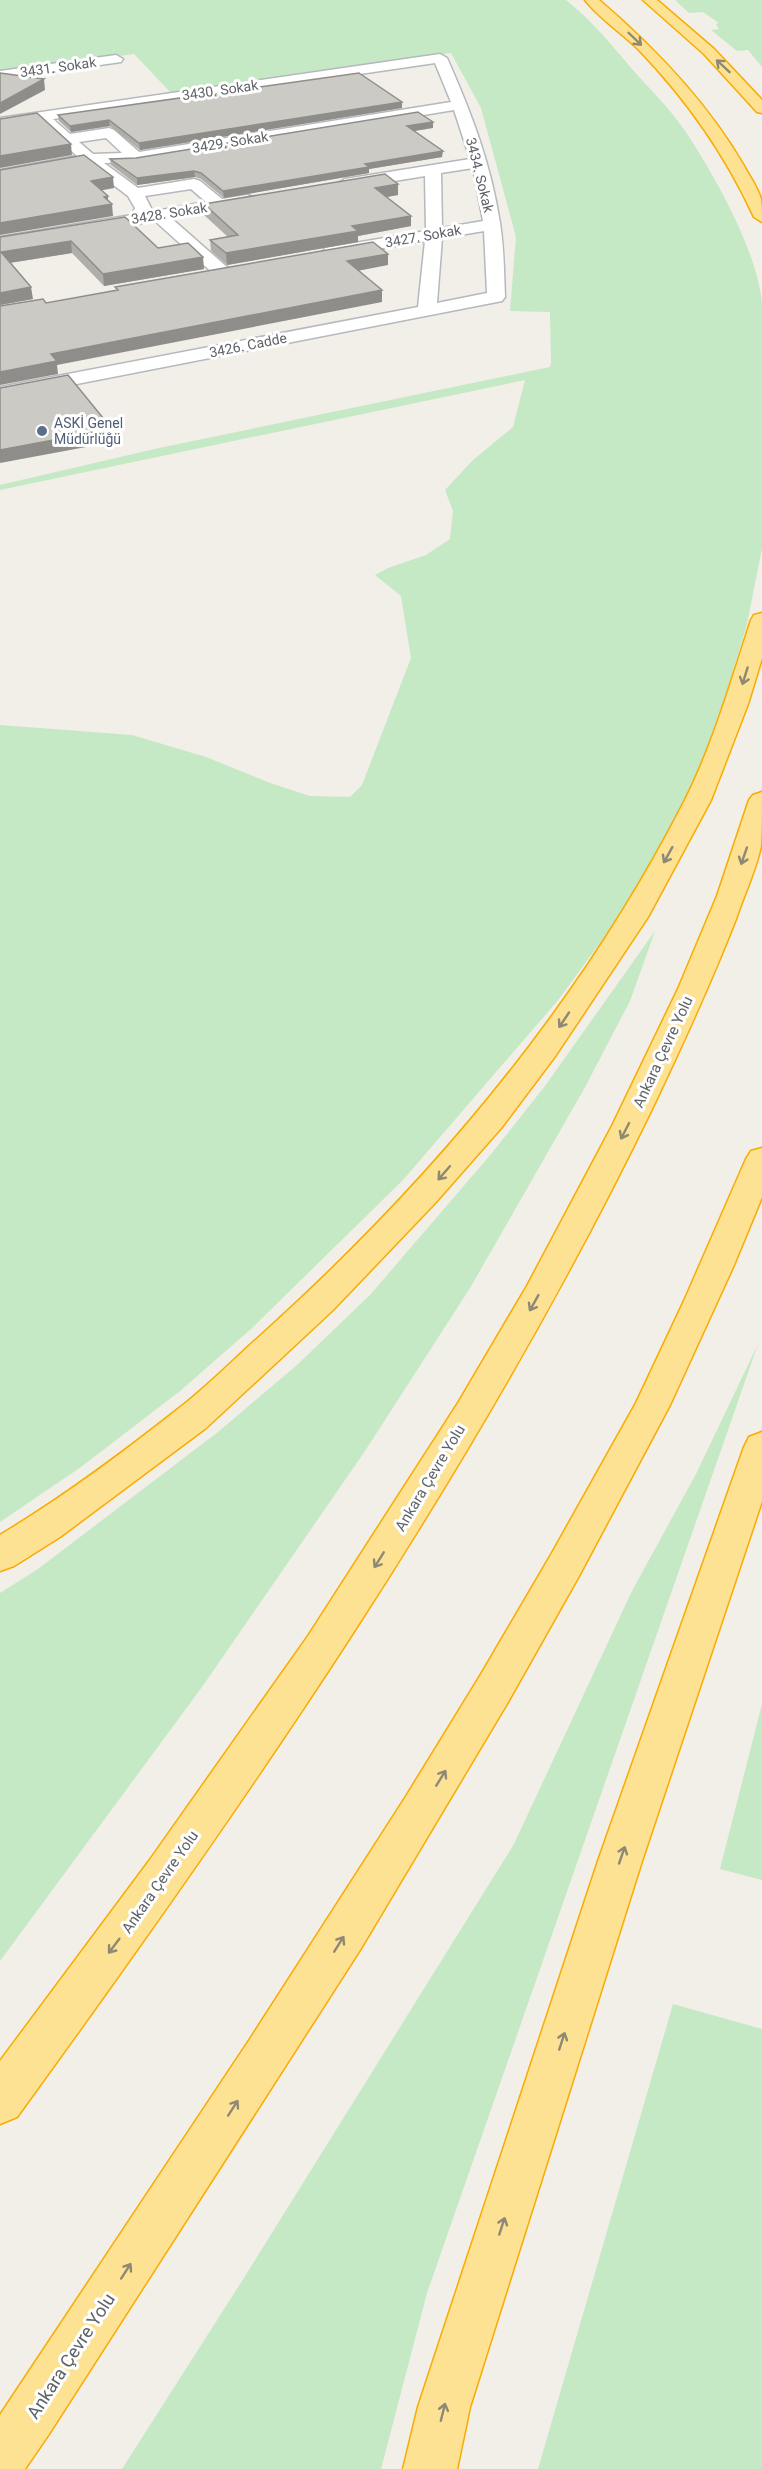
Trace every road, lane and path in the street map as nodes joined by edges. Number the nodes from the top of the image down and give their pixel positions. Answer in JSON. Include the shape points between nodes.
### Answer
{"nodes":[{"id":1,"x":591,"y":0,"type":"edge"},
{"id":2,"x":650,"y":0,"type":"edge"},
{"id":3,"x":440,"y":58,"type":"joint"},
{"id":4,"x":0,"y":75,"type":"edge"},
{"id":5,"x":100,"y":75,"type":"dead end"},
{"id":6,"x":77,"y":98,"type":"dead end"},
{"id":7,"x":461,"y":105,"type":"junction"},
{"id":8,"x":762,"y":110,"type":"edge"},
{"id":9,"x":61,"y":114,"type":"junction"},
{"id":10,"x":41,"y":116,"type":"junction"},
{"id":11,"x":0,"y":122,"type":"edge"},
{"id":12,"x":67,"y":139,"type":"junction"},
{"id":13,"x":136,"y":157,"type":"junction"},
{"id":14,"x":89,"y":159,"type":"junction"},
{"id":15,"x":480,"y":162,"type":"junction"},
{"id":16,"x":433,"y":170,"type":"junction"},
{"id":17,"x":0,"y":175,"type":"edge"},
{"id":18,"x":332,"y":186,"type":"edge"},
{"id":19,"x":135,"y":193,"type":"junction"},
{"id":20,"x":264,"y":198,"type":"edge"},
{"id":21,"x":219,"y":205,"type":"junction"},
{"id":22,"x":186,"y":210,"type":"junction"},
{"id":23,"x":158,"y":215,"type":"junction"},
{"id":24,"x":762,"y":217,"type":"edge"},
{"id":25,"x":139,"y":218,"type":"junction"},
{"id":26,"x":492,"y":225,"type":"junction"},
{"id":27,"x":434,"y":234,"type":"junction"},
{"id":28,"x":187,"y":240,"type":"junction"},
{"id":29,"x":0,"y":242,"type":"edge"},
{"id":30,"x":316,"y":255,"type":"edge"},
{"id":31,"x":199,"y":276,"type":"edge"},
{"id":32,"x":496,"y":297,"type":"joint"},
{"id":33,"x":427,"y":311,"type":"junction"},
{"id":34,"x":0,"y":393,"type":"edge"},
{"id":35,"x":762,"y":620,"type":"edge"},
{"id":36,"x":762,"y":800,"type":"edge"},
{"id":37,"x":762,"y":1159,"type":"edge"},
{"id":38,"x":762,"y":1447,"type":"edge"},
{"id":39,"x":0,"y":1555,"type":"edge"},
{"id":40,"x":0,"y":2100,"type":"edge"},
{"id":41,"x":0,"y":2459,"type":"edge"},
{"id":42,"x":430,"y":2469,"type":"edge"}],
"edges":[{"from":1,"to":24,"type":"highway","one_way":true,"via":[[671,75],[719,137]]},
{"from":8,"to":2,"type":"highway","one_way":true,"via":[[731,73]]},
{"from":3,"to":7,"type":"street","name":"3434. Sokak"},
{"from":3,"to":9,"type":"street","name":"3430. Sokak"},
{"from":4,"to":5,"type":"street","name":"3431. Sokak","via":[[116,59]]},
{"from":6,"to":9,"type":"street"},
{"from":7,"to":13,"type":"street","name":"3429. Sokak"},
{"from":7,"to":15,"type":"street","name":"3434. Sokak"},
{"from":9,"to":10,"type":"street","name":"3430. Sokak"},
{"from":10,"to":11,"type":"street","name":"3430. Sokak"},
{"from":10,"to":12,"type":"street"},
{"from":12,"to":13,"type":"street","via":[[109,133]]},
{"from":12,"to":14,"type":"street"},
{"from":13,"to":14,"type":"street","name":"3429. Sokak"},
{"from":14,"to":17,"type":"street","name":"3429. Sokak"},
{"from":14,"to":19,"type":"street"},
{"from":15,"to":16,"type":"street"},
{"from":15,"to":26,"type":"street","name":"3434. Sokak"},
{"from":16,"to":18,"type":"street"},
{"from":16,"to":27,"type":"street"},
{"from":19,"to":21,"type":"street","via":[[194,184]]},
{"from":19,"to":25,"type":"street","via":[[143,208]]},
{"from":20,"to":21,"type":"street","name":"3428. Sokak"},
{"from":21,"to":22,"type":"street","name":"3428. Sokak"},
{"from":22,"to":23,"type":"street","name":"3428. Sokak"},
{"from":22,"to":28,"type":"street","via":[[203,230]]},
{"from":23,"to":25,"type":"street","name":"3428. Sokak"},
{"from":23,"to":28,"type":"street"},
{"from":25,"to":29,"type":"street","name":"3428. Sokak"},
{"from":26,"to":27,"type":"street","name":"3427. Sokak"},
{"from":26,"to":32,"type":"street","name":"3434. Sokak"},
{"from":27,"to":30,"type":"street","name":"3427. Sokak"},
{"from":27,"to":33,"type":"street"},
{"from":28,"to":31,"type":"street","via":[[228,271]]},
{"from":32,"to":33,"type":"street","name":"3426. Cadde"},
{"from":33,"to":34,"type":"street","name":"3426. Cadde"},
{"from":35,"to":39,"type":"highway","one_way":true,"via":[[736,704],[698,800],[634,917],[545,1048],[490,1119],[425,1194],[321,1301],[193,1418]]},
{"from":36,"to":40,"type":"highway","name":"Ankara Çevre Yolu","one_way":true,"via":[[715,939],[652,1078],[573,1234],[493,1374],[329,1640],[149,1899]]},
{"from":41,"to":37,"type":"highway","name":"Ankara Çevre Yolu","one_way":true,"via":[[302,2003],[480,1713],[636,1436],[708,1285]]},
{"from":42,"to":38,"type":"highway","one_way":true,"via":[[444,2407],[620,1861]]}]}
